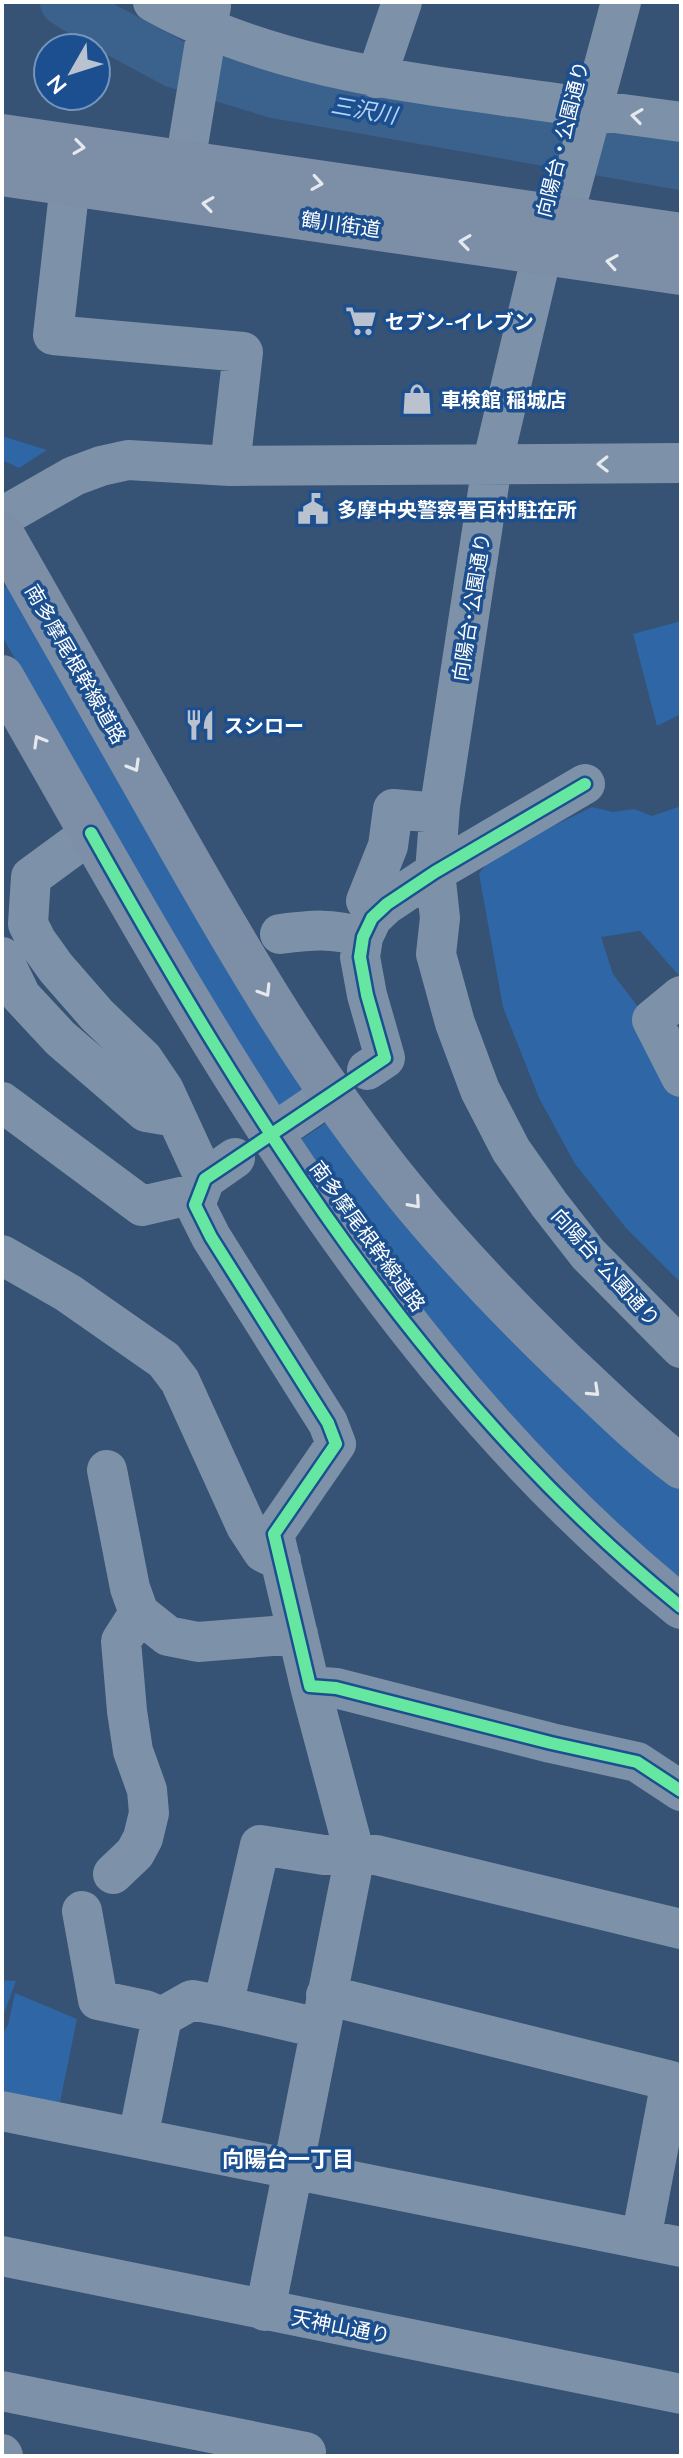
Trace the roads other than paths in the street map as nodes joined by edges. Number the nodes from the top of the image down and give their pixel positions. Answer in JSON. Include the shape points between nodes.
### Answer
{"nodes":[{"id":1,"x":153,"y":2,"type":"edge"},
{"id":2,"x":402,"y":2,"type":"edge"},
{"id":3,"x":597,"y":2,"type":"edge"},
{"id":4,"x":621,"y":2,"type":"edge"},
{"id":5,"x":208,"y":26,"type":"edge"},
{"id":6,"x":376,"y":78,"type":"junction"},
{"id":7,"x":579,"y":116,"type":"junction"},
{"id":8,"x":681,"y":122,"type":"edge"},
{"id":9,"x":2,"y":136,"type":"edge"},
{"id":10,"x":185,"y":163,"type":"junction"},
{"id":11,"x":2,"y":174,"type":"edge"},
{"id":12,"x":70,"y":184,"type":"junction"},
{"id":13,"x":548,"y":229,"type":"junction"},
{"id":14,"x":681,"y":235,"type":"edge"},
{"id":15,"x":681,"y":273,"type":"edge"},
{"id":16,"x":681,"y":463,"type":"edge"},
{"id":17,"x":492,"y":465,"type":"junction"},
{"id":18,"x":230,"y":466,"type":"junction"},
{"id":19,"x":2,"y":517,"type":"edge"},
{"id":20,"x":2,"y":534,"type":"edge"},
{"id":21,"x":2,"y":677,"type":"edge"},
{"id":22,"x":585,"y":784,"type":"dead end"},
{"id":23,"x":439,"y":813,"type":"junction"},
{"id":24,"x":91,"y":833,"type":"junction"},
{"id":25,"x":435,"y":872,"type":"junction"},
{"id":26,"x":440,"y":918,"type":"junction"},
{"id":27,"x":372,"y":923,"type":"junction"},
{"id":28,"x":280,"y":934,"type":"dead end"},
{"id":29,"x":2,"y":957,"type":"edge"},
{"id":30,"x":681,"y":996,"type":"edge"},
{"id":31,"x":12,"y":1007,"type":"edge"},
{"id":32,"x":367,"y":1070,"type":"dead end"},
{"id":33,"x":681,"y":1077,"type":"edge"},
{"id":34,"x":2,"y":1102,"type":"edge"},
{"id":35,"x":319,"y":1102,"type":"dead end"},
{"id":36,"x":176,"y":1117,"type":"junction"},
{"id":37,"x":285,"y":1125,"type":"dead end"},
{"id":38,"x":213,"y":1177,"type":"junction"},
{"id":39,"x":2,"y":1255,"type":"edge"},
{"id":40,"x":681,"y":1318,"type":"edge"},
{"id":41,"x":681,"y":1348,"type":"edge"},
{"id":42,"x":681,"y":1467,"type":"edge"},
{"id":43,"x":107,"y":1470,"type":"dead end"},
{"id":44,"x":281,"y":1561,"type":"junction"},
{"id":45,"x":681,"y":1607,"type":"edge"},
{"id":46,"x":139,"y":1613,"type":"junction"},
{"id":47,"x":298,"y":1634,"type":"junction"},
{"id":48,"x":310,"y":1686,"type":"junction"},
{"id":49,"x":681,"y":1791,"type":"edge"},
{"id":50,"x":355,"y":1855,"type":"junction"},
{"id":51,"x":113,"y":1874,"type":"dead end"},
{"id":52,"x":82,"y":1911,"type":"dead end"},
{"id":53,"x":681,"y":1929,"type":"edge"},
{"id":54,"x":223,"y":2006,"type":"junction"},
{"id":55,"x":323,"y":2012,"type":"junction"},
{"id":56,"x":162,"y":2017,"type":"junction"},
{"id":57,"x":2,"y":2111,"type":"edge"},
{"id":58,"x":138,"y":2138,"type":"junction"},
{"id":59,"x":294,"y":2169,"type":"junction"},
{"id":60,"x":641,"y":2239,"type":"junction"},
{"id":61,"x":681,"y":2247,"type":"edge"},
{"id":62,"x":2,"y":2256,"type":"edge"},
{"id":63,"x":265,"y":2311,"type":"junction"},
{"id":64,"x":2,"y":2391,"type":"edge"},
{"id":65,"x":681,"y":2394,"type":"edge"},
{"id":66,"x":306,"y":2452,"type":"dead end"}],
"edges":[{"from":1,"to":5,"type":"street"},
{"from":2,"to":6,"type":"street"},
{"from":3,"to":7,"type":"street","name":"向陽台・公園通り"},
{"from":4,"to":7,"type":"street","name":"向陽台・公園通り"},
{"from":5,"to":6,"type":"street","via":[[283,56]]},
{"from":5,"to":10,"type":"street"},
{"from":6,"to":7,"type":"street"},
{"from":8,"to":7,"type":"street","one_way":true},
{"from":7,"to":13,"type":"street","name":"向陽台・公園通り"},
{"from":9,"to":10,"type":"main road","name":"鶴川街道","one_way":true},
{"from":10,"to":13,"type":"main road","name":"鶴川街道","one_way":true},
{"from":11,"to":12,"type":"main road","name":"鶴川街道"},
{"from":13,"to":12,"type":"main road","name":"鶴川街道","one_way":true},
{"from":12,"to":18,"type":"street","via":[[53,335],[243,352]]},
{"from":13,"to":14,"type":"main road","name":"鶴川街道"},
{"from":15,"to":13,"type":"main road","name":"鶴川街道","one_way":true},
{"from":13,"to":17,"type":"street","name":"向陽台･公園通り"},
{"from":16,"to":17,"type":"street","one_way":true},
{"from":17,"to":18,"type":"street"},
{"from":17,"to":23,"type":"street","name":"向陽台･公園通り"},
{"from":18,"to":19,"type":"street","via":[[128,460],[101,466]]},
{"from":20,"to":42,"type":"main road","name":"南多摩尾根幹線道路","one_way":true,"via":[[221,918],[345,1112],[465,1261],[556,1354]]},
{"from":24,"to":21,"type":"main road","name":"南多摩尾根幹線道路","one_way":true},
{"from":22,"to":25,"type":"street"},
{"from":23,"to":25,"type":"street","name":"向陽台･公園通り"},
{"from":23,"to":27,"type":"street","via":[[393,809],[388,846],[366,901]]},
{"from":24,"to":36,"type":"street","via":[[31,877],[28,924],[56,968],[143,1059]]},
{"from":24,"to":45,"type":"main road","name":"南多摩尾根幹線道路","via":[[239,1083],[364,1270],[540,1480]]},
{"from":25,"to":26,"type":"street","name":"向陽台･公園通り"},
{"from":25,"to":27,"type":"street"},
{"from":26,"to":40,"type":"street","name":"向陽台･公園通り","via":[[458,947],[475,1019],[499,1080],[531,1138],[602,1237]]},
{"from":26,"to":41,"type":"street","name":"向陽台･公園通り","via":[[436,954],[455,1023],[480,1090],[511,1150],[588,1254]]},
{"from":27,"to":28,"type":"street"},
{"from":27,"to":32,"type":"street","via":[[360,957],[385,1058]]},
{"from":29,"to":31,"type":"street"},
{"from":30,"to":33,"type":"street","via":[[652,1020]]},
{"from":31,"to":36,"type":"street","via":[[60,1038],[146,1112]]},
{"from":34,"to":38,"type":"street","via":[[142,1206]]},
{"from":35,"to":37,"type":"street"},
{"from":36,"to":38,"type":"street"},
{"from":38,"to":44,"type":"street","via":[[195,1205],[336,1444],[274,1534]]},
{"from":39,"to":44,"type":"street","via":[[68,1293],[164,1360],[180,1381],[246,1526],[263,1552]]},
{"from":43,"to":46,"type":"street"},
{"from":44,"to":47,"type":"street"},
{"from":46,"to":47,"type":"street","via":[[168,1636],[198,1642]]},
{"from":46,"to":51,"type":"street","via":[[121,1641],[133,1751],[149,1813],[135,1853]]},
{"from":47,"to":48,"type":"street"},
{"from":48,"to":49,"type":"street","via":[[637,1762]]},
{"from":48,"to":50,"type":"street"},
{"from":50,"to":53,"type":"street","via":[[376,1855]]},
{"from":50,"to":54,"type":"street","via":[[260,1845]]},
{"from":50,"to":55,"type":"street"},
{"from":52,"to":56,"type":"street","via":[[98,2000]]},
{"from":54,"to":55,"type":"street"},
{"from":54,"to":56,"type":"street","via":[[192,2000]]},
{"from":55,"to":59,"type":"street"},
{"from":55,"to":60,"type":"street","via":[[671,2081]]},
{"from":56,"to":58,"type":"street"},
{"from":57,"to":58,"type":"street"},
{"from":58,"to":59,"type":"street"},
{"from":59,"to":60,"type":"street"},
{"from":59,"to":63,"type":"street"},
{"from":60,"to":61,"type":"street"},
{"from":62,"to":63,"type":"street","name":"天神山通り"},
{"from":63,"to":65,"type":"street","name":"天神山通り"},
{"from":64,"to":66,"type":"street"}]}
